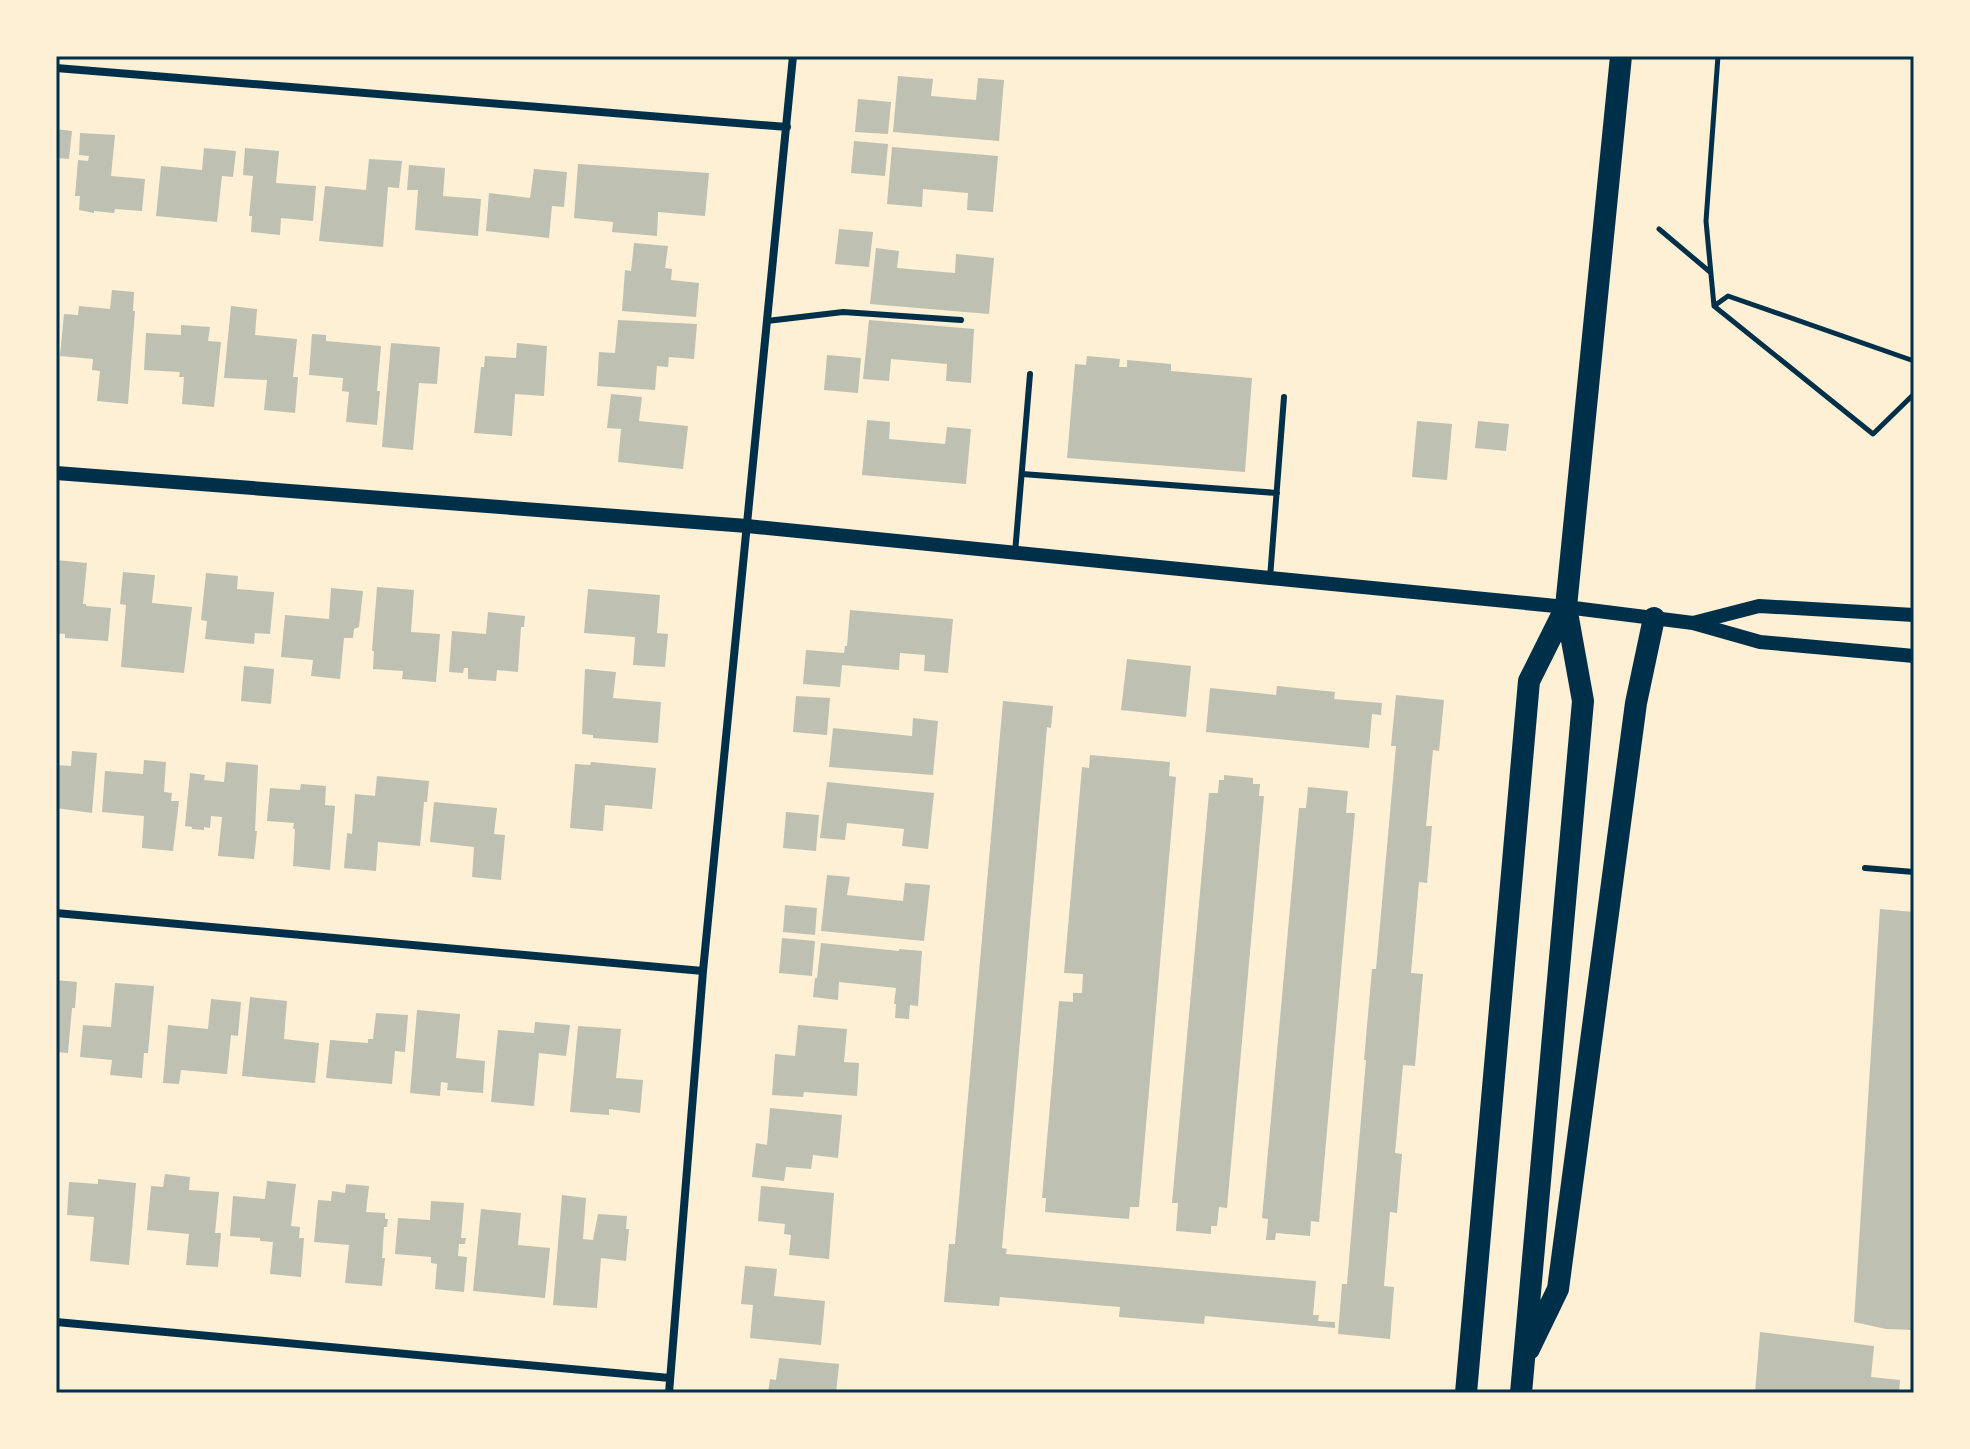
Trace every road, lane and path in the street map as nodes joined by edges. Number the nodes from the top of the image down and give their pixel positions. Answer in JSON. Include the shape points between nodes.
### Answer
{"nodes":[{"id":1,"x":793,"y":56,"type":"edge"},
{"id":2,"x":1621,"y":56,"type":"edge"},
{"id":3,"x":1718,"y":56,"type":"edge"},
{"id":4,"x":56,"y":68,"type":"edge"},
{"id":5,"x":787,"y":127,"type":"junction"},
{"id":6,"x":1659,"y":229,"type":"dead end"},
{"id":7,"x":1711,"y":273,"type":"junction"},
{"id":8,"x":1714,"y":306,"type":"junction"},
{"id":9,"x":961,"y":320,"type":"dead end"},
{"id":10,"x":767,"y":321,"type":"junction"},
{"id":11,"x":1914,"y":361,"type":"edge"},
{"id":12,"x":1030,"y":374,"type":"dead end"},
{"id":13,"x":1914,"y":394,"type":"edge"},
{"id":14,"x":1284,"y":397,"type":"dead end"},
{"id":15,"x":56,"y":473,"type":"edge"},
{"id":16,"x":1022,"y":474,"type":"junction"},
{"id":17,"x":1277,"y":493,"type":"junction"},
{"id":18,"x":747,"y":526,"type":"junction"},
{"id":19,"x":1015,"y":553,"type":"junction"},
{"id":20,"x":1270,"y":578,"type":"junction"},
{"id":21,"x":1566,"y":607,"type":"junction"},
{"id":22,"x":1914,"y":615,"type":"edge"},
{"id":23,"x":1654,"y":618,"type":"junction"},
{"id":24,"x":1693,"y":623,"type":"junction"},
{"id":25,"x":1914,"y":656,"type":"edge"},
{"id":26,"x":1865,"y":868,"type":"dead end"},
{"id":27,"x":1914,"y":872,"type":"edge"},
{"id":28,"x":56,"y":913,"type":"edge"},
{"id":29,"x":703,"y":971,"type":"junction"},
{"id":30,"x":56,"y":1322,"type":"edge"},
{"id":31,"x":1524,"y":1361,"type":"junction"},
{"id":32,"x":670,"y":1378,"type":"junction"},
{"id":33,"x":669,"y":1393,"type":"edge"},
{"id":34,"x":1466,"y":1393,"type":"edge"},
{"id":35,"x":1521,"y":1393,"type":"edge"}],
"edges":[{"from":1,"to":5,"type":"street"},
{"from":2,"to":21,"type":"highway"},
{"from":3,"to":7,"type":"path","via":[[1706,221]]},
{"from":4,"to":5,"type":"street"},
{"from":5,"to":10,"type":"street"},
{"from":6,"to":7,"type":"path"},
{"from":7,"to":8,"type":"path"},
{"from":8,"to":11,"type":"path","via":[[1728,296]]},
{"from":8,"to":13,"type":"path","via":[[1873,434]]},
{"from":9,"to":10,"type":"lane","via":[[843,312]]},
{"from":10,"to":18,"type":"street"},
{"from":12,"to":16,"type":"lane"},
{"from":14,"to":17,"type":"lane"},
{"from":15,"to":18,"type":"street"},
{"from":16,"to":17,"type":"lane"},
{"from":16,"to":19,"type":"lane"},
{"from":17,"to":20,"type":"lane"},
{"from":18,"to":19,"type":"street"},
{"from":18,"to":29,"type":"street"},
{"from":19,"to":20,"type":"street"},
{"from":20,"to":21,"type":"street"},
{"from":21,"to":23,"type":"street"},
{"from":21,"to":31,"type":"highway","via":[[1583,701]]},
{"from":21,"to":34,"type":"highway","via":[[1529,681]]},
{"from":22,"to":24,"type":"street","via":[[1759,606]]},
{"from":23,"to":24,"type":"street"},
{"from":23,"to":31,"type":"highway","via":[[1636,703],[1558,1289]]},
{"from":24,"to":25,"type":"street","via":[[1760,642]]},
{"from":26,"to":27,"type":"lane"},
{"from":28,"to":29,"type":"street"},
{"from":29,"to":32,"type":"street"},
{"from":30,"to":32,"type":"street"},
{"from":31,"to":35,"type":"highway"},
{"from":32,"to":33,"type":"street"}]}
